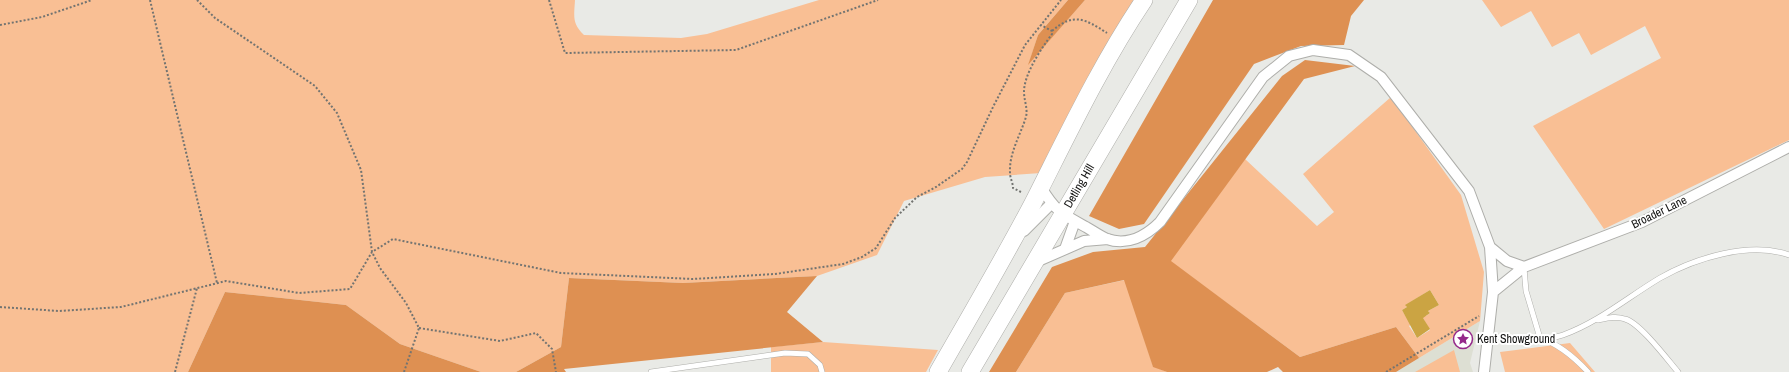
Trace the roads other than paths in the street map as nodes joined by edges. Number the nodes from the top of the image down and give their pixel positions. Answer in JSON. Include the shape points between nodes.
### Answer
{"nodes":[{"id":1,"x":1144,"y":0,"type":"edge"},
{"id":2,"x":1189,"y":0,"type":"edge"},
{"id":3,"x":1789,"y":147,"type":"edge"},
{"id":4,"x":1037,"y":194,"type":"junction"},
{"id":5,"x":1063,"y":213,"type":"junction"},
{"id":6,"x":1108,"y":239,"type":"junction"},
{"id":7,"x":1011,"y":244,"type":"junction"},
{"id":8,"x":1490,"y":247,"type":"junction"},
{"id":9,"x":1065,"y":249,"type":"junction"},
{"id":10,"x":1789,"y":255,"type":"edge"},
{"id":11,"x":1035,"y":263,"type":"junction"},
{"id":12,"x":1524,"y":267,"type":"junction"},
{"id":13,"x":1492,"y":292,"type":"junction"},
{"id":14,"x":1595,"y":321,"type":"junction"},
{"id":15,"x":1488,"y":335,"type":"junction"},
{"id":16,"x":1540,"y":338,"type":"junction"},
{"id":17,"x":651,"y":372,"type":"edge"},
{"id":18,"x":822,"y":372,"type":"edge"},
{"id":19,"x":938,"y":372,"type":"edge"},
{"id":20,"x":970,"y":372,"type":"edge"},
{"id":21,"x":1484,"y":372,"type":"edge"},
{"id":22,"x":1588,"y":372,"type":"edge"},
{"id":23,"x":1678,"y":372,"type":"edge"}],
"edges":[{"from":1,"to":4,"type":"highway","via":[[1119,40]]},
{"from":2,"to":5,"type":"highway","name":"Detling Hill"},
{"from":3,"to":12,"type":"street","name":"Broader Lane","via":[[1642,222]]},
{"from":4,"to":5,"type":"street"},
{"from":4,"to":7,"type":"highway"},
{"from":5,"to":6,"type":"street"},
{"from":5,"to":7,"type":"street"},
{"from":5,"to":9,"type":"street"},
{"from":5,"to":11,"type":"highway","name":"Detling Hill"},
{"from":6,"to":8,"type":"street","via":[[1128,241],[1150,232],[1160,222],[1263,77],[1289,56],[1313,50],[1349,55],[1381,77],[1470,191]]},
{"from":6,"to":9,"type":"street","via":[[1084,241]]},
{"from":7,"to":19,"type":"highway"},
{"from":8,"to":12,"type":"street","via":[[1507,261]]},
{"from":8,"to":13,"type":"street"},
{"from":9,"to":11,"type":"street"},
{"from":10,"to":14,"type":"lane","via":[[1760,250],[1731,251],[1695,263],[1661,277]]},
{"from":11,"to":20,"type":"highway","name":"Detling Hill"},
{"from":12,"to":13,"type":"street","name":"Broader Lane"},
{"from":12,"to":16,"type":"lane","via":[[1526,291]]},
{"from":13,"to":15,"type":"street"},
{"from":14,"to":16,"type":"lane","via":[[1562,336]]},
{"from":14,"to":23,"type":"lane","via":[[1615,317],[1627,319]]},
{"from":15,"to":16,"type":"lane"},
{"from":15,"to":21,"type":"street"},
{"from":16,"to":22,"type":"lane","via":[[1551,342]]},
{"from":17,"to":18,"type":"lane","via":[[785,353],[808,354],[820,365]]}]}
